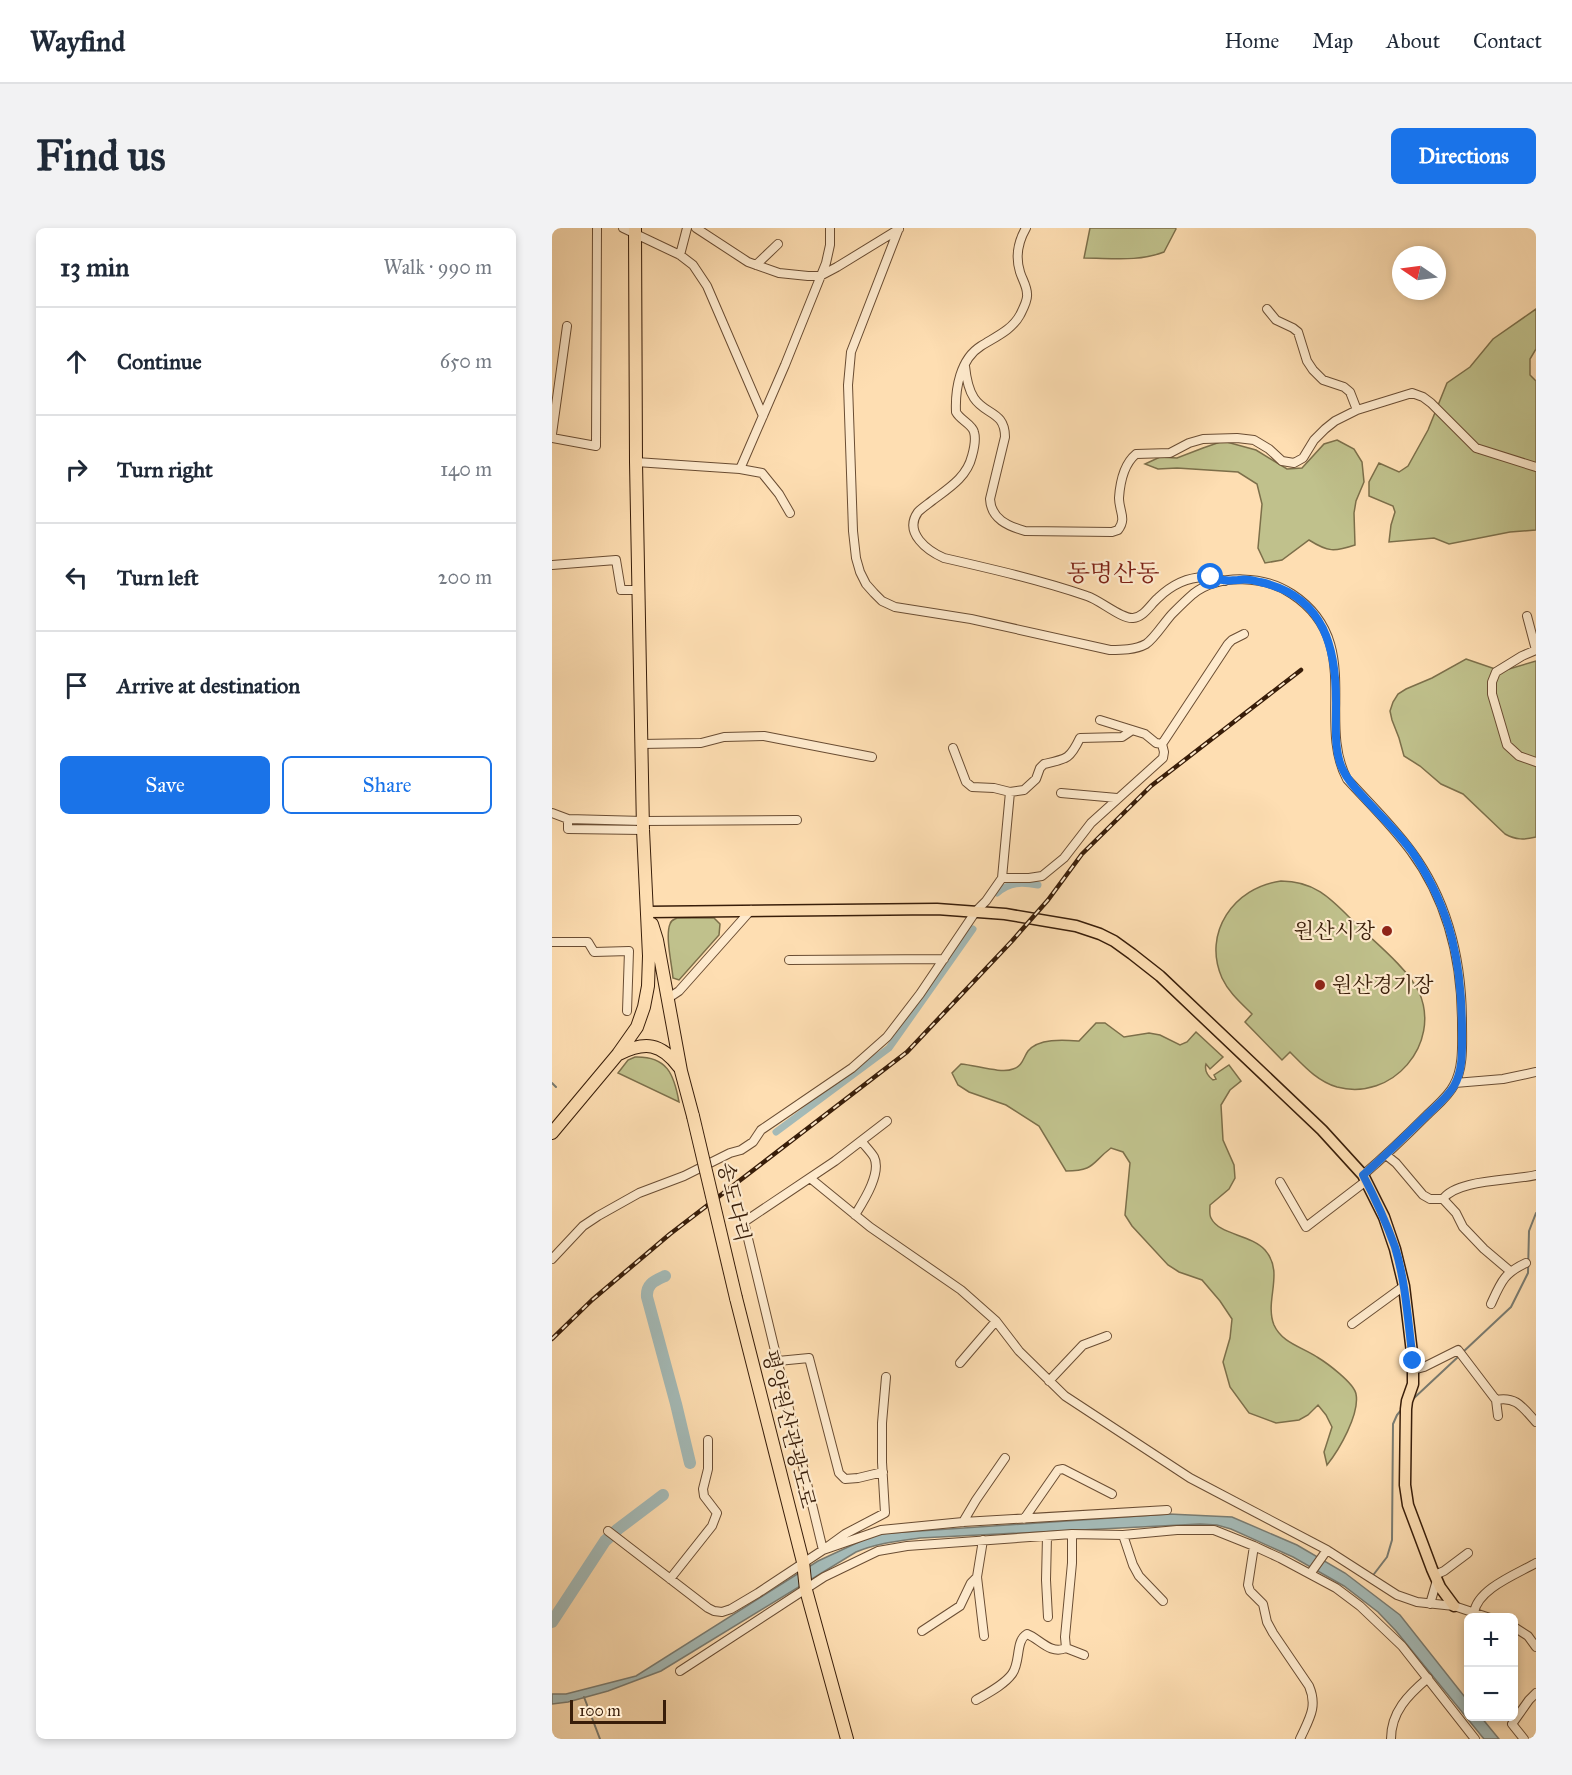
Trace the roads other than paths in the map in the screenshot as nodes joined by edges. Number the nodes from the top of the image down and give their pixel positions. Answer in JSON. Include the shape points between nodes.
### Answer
{"nodes":[{"id":1,"x":597,"y":228,"type":"edge"},
{"id":2,"x":623,"y":228,"type":"edge"},
{"id":3,"x":687,"y":228,"type":"edge"},
{"id":4,"x":696,"y":228,"type":"edge"},
{"id":5,"x":830,"y":228,"type":"edge"},
{"id":6,"x":899,"y":228,"type":"edge"},
{"id":7,"x":1026,"y":228,"type":"edge"},
{"id":8,"x":635,"y":231,"type":"edge"},
{"id":9,"x":778,"y":243,"type":"dead end"},
{"id":10,"x":680,"y":255,"type":"junction"},
{"id":11,"x":756,"y":265,"type":"junction"},
{"id":12,"x":820,"y":276,"type":"junction"},
{"id":13,"x":1267,"y":309,"type":"dead end"},
{"id":14,"x":567,"y":326,"type":"dead end"},
{"id":15,"x":965,"y":366,"type":"junction"},
{"id":16,"x":1357,"y":410,"type":"junction"},
{"id":17,"x":762,"y":416,"type":"junction"},
{"id":18,"x":552,"y":436,"type":"edge"},
{"id":19,"x":636,"y":462,"type":"junction"},
{"id":20,"x":1536,"y":467,"type":"edge"},
{"id":21,"x":740,"y":469,"type":"junction"},
{"id":22,"x":790,"y":513,"type":"dead end"},
{"id":23,"x":552,"y":565,"type":"edge"},
{"id":24,"x":1225,"y":581,"type":"junction"},
{"id":25,"x":638,"y":590,"type":"junction"},
{"id":26,"x":1527,"y":616,"type":"dead end"},
{"id":27,"x":1244,"y":634,"type":"dead end"},
{"id":28,"x":1536,"y":650,"type":"edge"},
{"id":29,"x":1100,"y":720,"type":"dead end"},
{"id":30,"x":1131,"y":731,"type":"junction"},
{"id":31,"x":641,"y":744,"type":"junction"},
{"id":32,"x":1162,"y":744,"type":"junction"},
{"id":33,"x":953,"y":748,"type":"dead end"},
{"id":34,"x":872,"y":758,"type":"dead end"},
{"id":35,"x":1536,"y":762,"type":"edge"},
{"id":36,"x":1010,"y":792,"type":"junction"},
{"id":37,"x":1061,"y":793,"type":"dead end"},
{"id":38,"x":1117,"y":798,"type":"junction"},
{"id":39,"x":552,"y":813,"type":"edge"},
{"id":40,"x":797,"y":820,"type":"dead end"},
{"id":41,"x":643,"y":825,"type":"junction"},
{"id":42,"x":1002,"y":878,"type":"junction"},
{"id":43,"x":752,"y":910,"type":"junction"},
{"id":44,"x":976,"y":911,"type":"junction"},
{"id":45,"x":647,"y":912,"type":"junction"},
{"id":46,"x":552,"y":942,"type":"edge"},
{"id":47,"x":944,"y":959,"type":"junction"},
{"id":48,"x":789,"y":960,"type":"dead end"},
{"id":49,"x":667,"y":999,"type":"junction"},
{"id":50,"x":627,"y":1011,"type":"dead end"},
{"id":51,"x":618,"y":1054,"type":"junction"},
{"id":52,"x":681,"y":1071,"type":"junction"},
{"id":53,"x":1536,"y":1074,"type":"edge"},
{"id":54,"x":1455,"y":1083,"type":"junction"},
{"id":55,"x":887,"y":1122,"type":"dead end"},
{"id":56,"x":552,"y":1133,"type":"edge"},
{"id":57,"x":862,"y":1142,"type":"junction"},
{"id":58,"x":1386,"y":1155,"type":"junction"},
{"id":59,"x":1536,"y":1174,"type":"edge"},
{"id":60,"x":810,"y":1178,"type":"junction"},
{"id":61,"x":1365,"y":1178,"type":"junction"},
{"id":62,"x":1280,"y":1182,"type":"dead end"},
{"id":63,"x":1443,"y":1199,"type":"junction"},
{"id":64,"x":855,"y":1215,"type":"junction"},
{"id":65,"x":552,"y":1259,"type":"edge"},
{"id":66,"x":1526,"y":1263,"type":"dead end"},
{"id":67,"x":1510,"y":1271,"type":"junction"},
{"id":68,"x":1404,"y":1286,"type":"junction"},
{"id":69,"x":736,"y":1298,"type":"joint"},
{"id":70,"x":1491,"y":1304,"type":"dead end"},
{"id":71,"x":996,"y":1321,"type":"junction"},
{"id":72,"x":1352,"y":1324,"type":"dead end"},
{"id":73,"x":1107,"y":1336,"type":"dead end"},
{"id":74,"x":778,"y":1361,"type":"junction"},
{"id":75,"x":960,"y":1363,"type":"dead end"},
{"id":76,"x":1413,"y":1370,"type":"junction"},
{"id":77,"x":886,"y":1377,"type":"dead end"},
{"id":78,"x":1049,"y":1381,"type":"junction"},
{"id":79,"x":1496,"y":1400,"type":"junction"},
{"id":80,"x":1498,"y":1416,"type":"dead end"},
{"id":81,"x":1536,"y":1422,"type":"edge"},
{"id":82,"x":708,"y":1440,"type":"dead end"},
{"id":83,"x":1005,"y":1458,"type":"dead end"},
{"id":84,"x":883,"y":1472,"type":"junction"},
{"id":85,"x":1112,"y":1494,"type":"dead end"},
{"id":86,"x":1167,"y":1510,"type":"dead end"},
{"id":87,"x":1024,"y":1520,"type":"junction"},
{"id":88,"x":963,"y":1522,"type":"junction"},
{"id":89,"x":612,"y":1534,"type":"dead end"},
{"id":90,"x":1072,"y":1534,"type":"junction"},
{"id":91,"x":1124,"y":1535,"type":"junction"},
{"id":92,"x":1047,"y":1536,"type":"junction"},
{"id":93,"x":983,"y":1540,"type":"junction"},
{"id":94,"x":1254,"y":1546,"type":"junction"},
{"id":95,"x":823,"y":1550,"type":"junction"},
{"id":96,"x":1325,"y":1552,"type":"junction"},
{"id":97,"x":1468,"y":1553,"type":"dead end"},
{"id":98,"x":1536,"y":1563,"type":"edge"},
{"id":99,"x":803,"y":1566,"type":"junction"},
{"id":100,"x":1311,"y":1573,"type":"junction"},
{"id":101,"x":977,"y":1576,"type":"junction"},
{"id":102,"x":1436,"y":1578,"type":"junction"},
{"id":103,"x":670,"y":1579,"type":"junction"},
{"id":104,"x":806,"y":1588,"type":"junction"},
{"id":105,"x":1163,"y":1600,"type":"dead end"},
{"id":106,"x":1430,"y":1604,"type":"junction"},
{"id":107,"x":1454,"y":1606,"type":"junction"},
{"id":108,"x":1474,"y":1612,"type":"junction"},
{"id":109,"x":1477,"y":1613,"type":"edge"},
{"id":110,"x":1048,"y":1617,"type":"dead end"},
{"id":111,"x":1518,"y":1630,"type":"edge"},
{"id":112,"x":922,"y":1631,"type":"dead end"},
{"id":113,"x":984,"y":1636,"type":"dead end"},
{"id":114,"x":1536,"y":1647,"type":"edge"},
{"id":115,"x":1066,"y":1648,"type":"junction"},
{"id":116,"x":1084,"y":1655,"type":"dead end"},
{"id":117,"x":680,"y":1671,"type":"dead end"},
{"id":118,"x":1428,"y":1678,"type":"junction"},
{"id":119,"x":1536,"y":1693,"type":"edge"},
{"id":120,"x":976,"y":1700,"type":"dead end"},
{"id":121,"x":847,"y":1739,"type":"edge"},
{"id":122,"x":1300,"y":1739,"type":"edge"},
{"id":123,"x":1391,"y":1739,"type":"edge"},
{"id":124,"x":1475,"y":1739,"type":"edge"},
{"id":125,"x":1524,"y":1739,"type":"edge"}],
"edges":[{"from":1,"to":18,"type":"street","via":[[596,446]]},
{"from":2,"to":8,"type":"street"},
{"from":3,"to":10,"type":"street"},
{"from":4,"to":11,"type":"street"},
{"from":5,"to":12,"type":"street","via":[[830,245]]},
{"from":6,"to":12,"type":"street"},
{"from":6,"to":24,"type":"street","via":[[848,367],[856,558],[874,593],[895,607],[971,619],[1110,650],[1146,644],[1194,593]]},
{"from":7,"to":15,"type":"street","via":[[1017,257],[1028,294],[1021,313],[1013,325],[978,348]]},
{"from":8,"to":10,"type":"street"},
{"from":8,"to":19,"type":"highway"},
{"from":9,"to":11,"type":"street"},
{"from":10,"to":17,"type":"street","via":[[693,265],[707,286]]},
{"from":11,"to":12,"type":"street","via":[[779,273]]},
{"from":12,"to":17,"type":"street"},
{"from":13,"to":16,"type":"street","via":[[1276,320],[1298,332],[1313,370],[1323,380],[1350,392]]},
{"from":14,"to":18,"type":"street"},
{"from":15,"to":16,"type":"street","via":[[973,397],[1005,426],[990,508],[999,520],[1025,531],[1118,530],[1123,521],[1119,499],[1123,475],[1136,454],[1170,453],[1203,439],[1238,438],[1254,440],[1282,461],[1294,463],[1303,458],[1325,429]]},
{"from":15,"to":24,"type":"street","via":[[958,381],[956,412],[974,429],[974,449],[965,472],[918,513],[914,530],[932,553],[1044,582],[1134,618],[1186,579],[1211,577]]},
{"from":16,"to":20,"type":"street","via":[[1412,393],[1431,403],[1476,448]]},
{"from":17,"to":21,"type":"street"},
{"from":19,"to":21,"type":"street"},
{"from":19,"to":25,"type":"highway"},
{"from":21,"to":22,"type":"street","via":[[765,476]]},
{"from":23,"to":25,"type":"street","via":[[616,560],[621,590]]},
{"from":24,"to":54,"type":"street","via":[[1253,580],[1284,589],[1304,603],[1323,628],[1335,669],[1341,767],[1420,864],[1432,884],[1456,951],[1462,997],[1462,1054]]},
{"from":25,"to":31,"type":"highway"},
{"from":26,"to":28,"type":"street"},
{"from":27,"to":32,"type":"street","via":[[1228,644]]},
{"from":28,"to":35,"type":"street","via":[[1496,672],[1491,688],[1507,745],[1519,756]]},
{"from":29,"to":30,"type":"street"},
{"from":30,"to":32,"type":"street"},
{"from":30,"to":36,"type":"street","via":[[1122,737],[1080,738],[1067,758],[1044,764],[1030,786]]},
{"from":31,"to":34,"type":"street","via":[[764,736]]},
{"from":31,"to":41,"type":"highway"},
{"from":32,"to":38,"type":"street","via":[[1163,758]]},
{"from":33,"to":36,"type":"street","via":[[966,782],[972,787]]},
{"from":36,"to":42,"type":"street"},
{"from":37,"to":38,"type":"street"},
{"from":38,"to":42,"type":"street","via":[[1064,858],[1042,876]]},
{"from":39,"to":41,"type":"street","via":[[568,819],[568,830]]},
{"from":40,"to":41,"type":"street"},
{"from":41,"to":45,"type":"highway"},
{"from":42,"to":44,"type":"street"},
{"from":43,"to":44,"type":"main road"},
{"from":43,"to":45,"type":"main road"},
{"from":43,"to":49,"type":"street","via":[[679,991]]},
{"from":44,"to":47,"type":"street"},
{"from":44,"to":61,"type":"main road","via":[[1076,926],[1114,941],[1160,976],[1322,1130]]},
{"from":45,"to":49,"type":"highway","via":[[657,940]]},
{"from":45,"to":51,"type":"highway","via":[[649,956],[644,1007],[637,1027]]},
{"from":46,"to":50,"type":"street","via":[[588,942],[594,952],[629,951]]},
{"from":47,"to":48,"type":"street"},
{"from":47,"to":65,"type":"street","via":[[887,1037],[852,1068],[761,1130],[741,1150],[639,1192],[598,1216]]},
{"from":49,"to":52,"type":"highway"},
{"from":51,"to":52,"type":"highway","via":[[634,1046],[646,1046],[670,1056]]},
{"from":51,"to":56,"type":"highway"},
{"from":52,"to":69,"type":"highway","name":"송도다리","bridge":true},
{"from":53,"to":54,"type":"street"},
{"from":54,"to":58,"type":"street"},
{"from":55,"to":57,"type":"street"},
{"from":57,"to":60,"type":"street"},
{"from":57,"to":64,"type":"street","via":[[876,1163],[875,1174]]},
{"from":58,"to":61,"type":"street"},
{"from":58,"to":63,"type":"street","via":[[1423,1195]]},
{"from":59,"to":63,"type":"street","via":[[1470,1185],[1448,1193]]},
{"from":60,"to":64,"type":"street"},
{"from":60,"to":74,"type":"street","via":[[744,1222]]},
{"from":61,"to":62,"type":"street","via":[[1306,1227]]},
{"from":61,"to":68,"type":"main road","via":[[1384,1217]]},
{"from":63,"to":67,"type":"street","via":[[1463,1227]]},
{"from":64,"to":71,"type":"street","via":[[962,1290]]},
{"from":66,"to":67,"type":"street"},
{"from":67,"to":70,"type":"street"},
{"from":68,"to":72,"type":"street"},
{"from":68,"to":76,"type":"main road"},
{"from":69,"to":99,"type":"highway","name":"평양원산관광도로"},
{"from":71,"to":75,"type":"street"},
{"from":71,"to":78,"type":"street"},
{"from":73,"to":78,"type":"street","via":[[1083,1345]]},
{"from":74,"to":84,"type":"street","via":[[809,1358],[839,1473],[845,1479]]},
{"from":74,"to":95,"type":"street"},
{"from":76,"to":79,"type":"street","via":[[1458,1350]]},
{"from":76,"to":102,"type":"main road","via":[[1406,1405],[1406,1496]]},
{"from":77,"to":84,"type":"street"},
{"from":78,"to":96,"type":"street","via":[[1065,1396],[1175,1469]]},
{"from":79,"to":80,"type":"street"},
{"from":79,"to":81,"type":"street","via":[[1516,1401]]},
{"from":82,"to":103,"type":"street","via":[[703,1489],[717,1514]]},
{"from":83,"to":88,"type":"street"},
{"from":84,"to":95,"type":"street","via":[[885,1513]]},
{"from":85,"to":87,"type":"street","via":[[1058,1470]]},
{"from":86,"to":87,"type":"street"},
{"from":87,"to":88,"type":"street"},
{"from":88,"to":95,"type":"street","via":[[881,1530]]},
{"from":89,"to":103,"type":"street"},
{"from":90,"to":91,"type":"street"},
{"from":90,"to":92,"type":"street"},
{"from":90,"to":115,"type":"street"},
{"from":91,"to":94,"type":"street","via":[[1214,1530]]},
{"from":91,"to":105,"type":"street","via":[[1139,1576]]},
{"from":92,"to":93,"type":"street"},
{"from":92,"to":110,"type":"street"},
{"from":93,"to":101,"type":"street"},
{"from":93,"to":104,"type":"street","via":[[878,1551]]},
{"from":94,"to":100,"type":"street"},
{"from":94,"to":122,"type":"street","via":[[1250,1591],[1263,1604],[1273,1633],[1313,1695],[1314,1704]]},
{"from":95,"to":99,"type":"street"},
{"from":96,"to":100,"type":"street"},
{"from":96,"to":106,"type":"street","via":[[1397,1595]]},
{"from":97,"to":102,"type":"street"},
{"from":98,"to":108,"type":"street","via":[[1485,1594]]},
{"from":99,"to":103,"type":"street","via":[[722,1612],[708,1608]]},
{"from":99,"to":104,"type":"highway","name":"평양원산관광도로"},
{"from":100,"to":118,"type":"street","via":[[1377,1620]]},
{"from":101,"to":112,"type":"street","via":[[960,1606]]},
{"from":101,"to":113,"type":"street"},
{"from":102,"to":106,"type":"street"},
{"from":102,"to":107,"type":"main road"},
{"from":104,"to":117,"type":"street"},
{"from":104,"to":121,"type":"highway"},
{"from":106,"to":107,"type":"street"},
{"from":107,"to":108,"type":"street"},
{"from":108,"to":109,"type":"street"},
{"from":111,"to":114,"type":"street"},
{"from":115,"to":116,"type":"street"},
{"from":115,"to":120,"type":"street","via":[[1056,1650],[1032,1636],[1023,1636],[1011,1675]]},
{"from":118,"to":123,"type":"street","via":[[1399,1708]]},
{"from":118,"to":124,"type":"street"},
{"from":119,"to":125,"type":"street","via":[[1512,1724]]}]}
